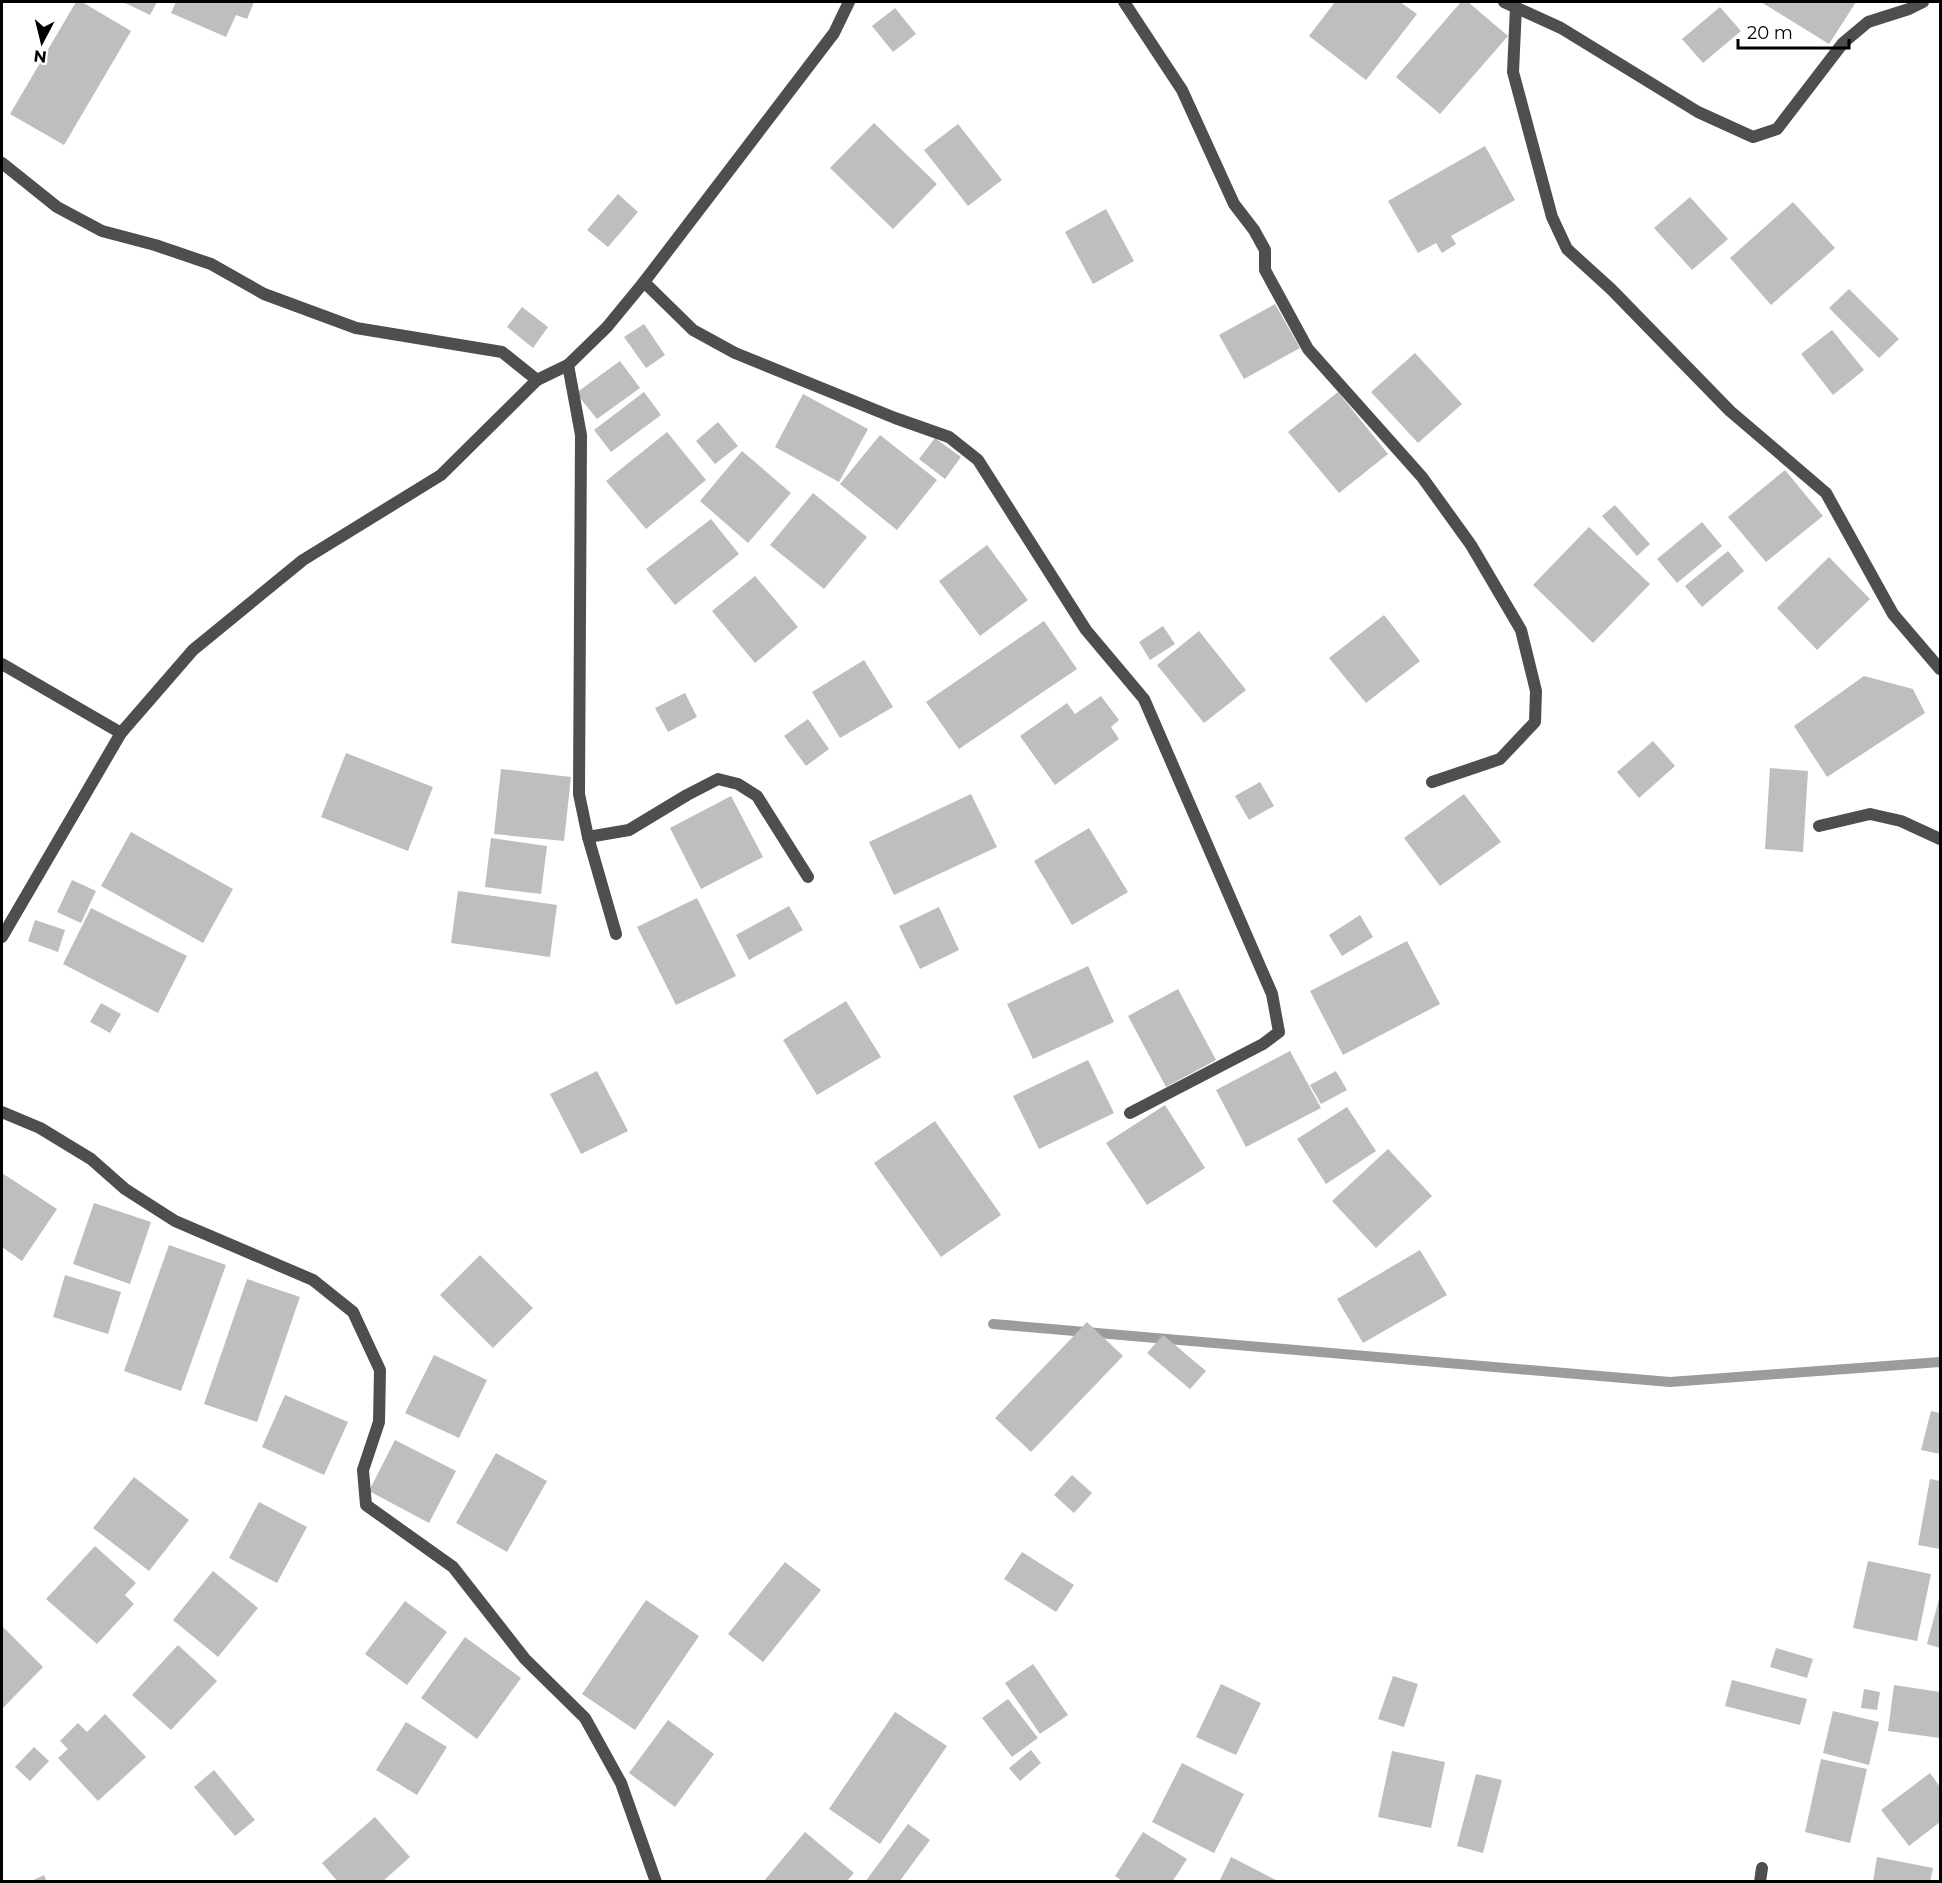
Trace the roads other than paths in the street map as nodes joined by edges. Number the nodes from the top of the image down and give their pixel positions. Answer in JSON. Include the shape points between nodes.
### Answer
{"nodes":[{"id":1,"x":849,"y":2,"type":"edge"},
{"id":2,"x":1124,"y":2,"type":"edge"},
{"id":3,"x":1504,"y":2,"type":"edge"},
{"id":4,"x":1923,"y":2,"type":"edge"},
{"id":5,"x":1516,"y":7,"type":"junction"},
{"id":6,"x":2,"y":163,"type":"edge"},
{"id":7,"x":644,"y":282,"type":"junction"},
{"id":8,"x":568,"y":365,"type":"junction"},
{"id":9,"x":537,"y":380,"type":"junction"},
{"id":10,"x":2,"y":664,"type":"edge"},
{"id":11,"x":1941,"y":669,"type":"edge"},
{"id":12,"x":121,"y":732,"type":"junction"},
{"id":13,"x":1431,"y":782,"type":"dead end"},
{"id":14,"x":1819,"y":826,"type":"dead end"},
{"id":15,"x":588,"y":837,"type":"junction"},
{"id":16,"x":1941,"y":839,"type":"edge"},
{"id":17,"x":808,"y":877,"type":"dead end"},
{"id":18,"x":616,"y":933,"type":"dead end"},
{"id":19,"x":2,"y":937,"type":"edge"},
{"id":20,"x":2,"y":1112,"type":"edge"},
{"id":21,"x":1130,"y":1113,"type":"dead end"},
{"id":22,"x":1762,"y":1868,"type":"dead end"},
{"id":23,"x":656,"y":1881,"type":"edge"},
{"id":24,"x":1760,"y":1881,"type":"edge"}],
"edges":[{"from":1,"to":7,"type":"street","via":[[834,33]]},
{"from":2,"to":13,"type":"street","via":[[1182,90],[1234,204],[1265,250],[1265,270],[1308,349],[1422,477],[1470,544],[1521,630],[1536,691],[1535,722],[1500,759]]},
{"from":3,"to":5,"type":"street"},
{"from":4,"to":5,"type":"street","via":[[1868,22],[1843,44],[1777,129],[1753,137],[1698,112],[1561,28]]},
{"from":5,"to":11,"type":"street","via":[[1513,72],[1552,218],[1567,249],[1730,411],[1826,493],[1893,614]]},
{"from":6,"to":9,"type":"street","via":[[57,207],[102,231],[211,264],[264,294],[356,328],[502,352]]},
{"from":7,"to":8,"type":"street","via":[[607,327]]},
{"from":7,"to":21,"type":"street","via":[[693,330],[735,353],[949,437],[978,460],[1086,630],[1144,699],[1272,994],[1279,1032]]},
{"from":8,"to":9,"type":"street"},
{"from":8,"to":15,"type":"street","via":[[581,435],[579,794]]},
{"from":9,"to":12,"type":"street","via":[[441,475],[303,560],[193,650]]},
{"from":10,"to":12,"type":"street"},
{"from":12,"to":19,"type":"street"},
{"from":14,"to":16,"type":"street","via":[[1870,814],[1901,821]]},
{"from":15,"to":17,"type":"street","via":[[629,830],[718,779],[738,784],[757,796]]},
{"from":15,"to":18,"type":"street"},
{"from":20,"to":23,"type":"street","via":[[40,1128],[91,1159],[125,1189],[175,1221],[314,1280],[353,1312],[380,1370],[379,1422],[363,1470],[366,1505],[453,1567],[525,1659],[585,1718],[621,1783]]},
{"from":22,"to":24,"type":"street"}]}
